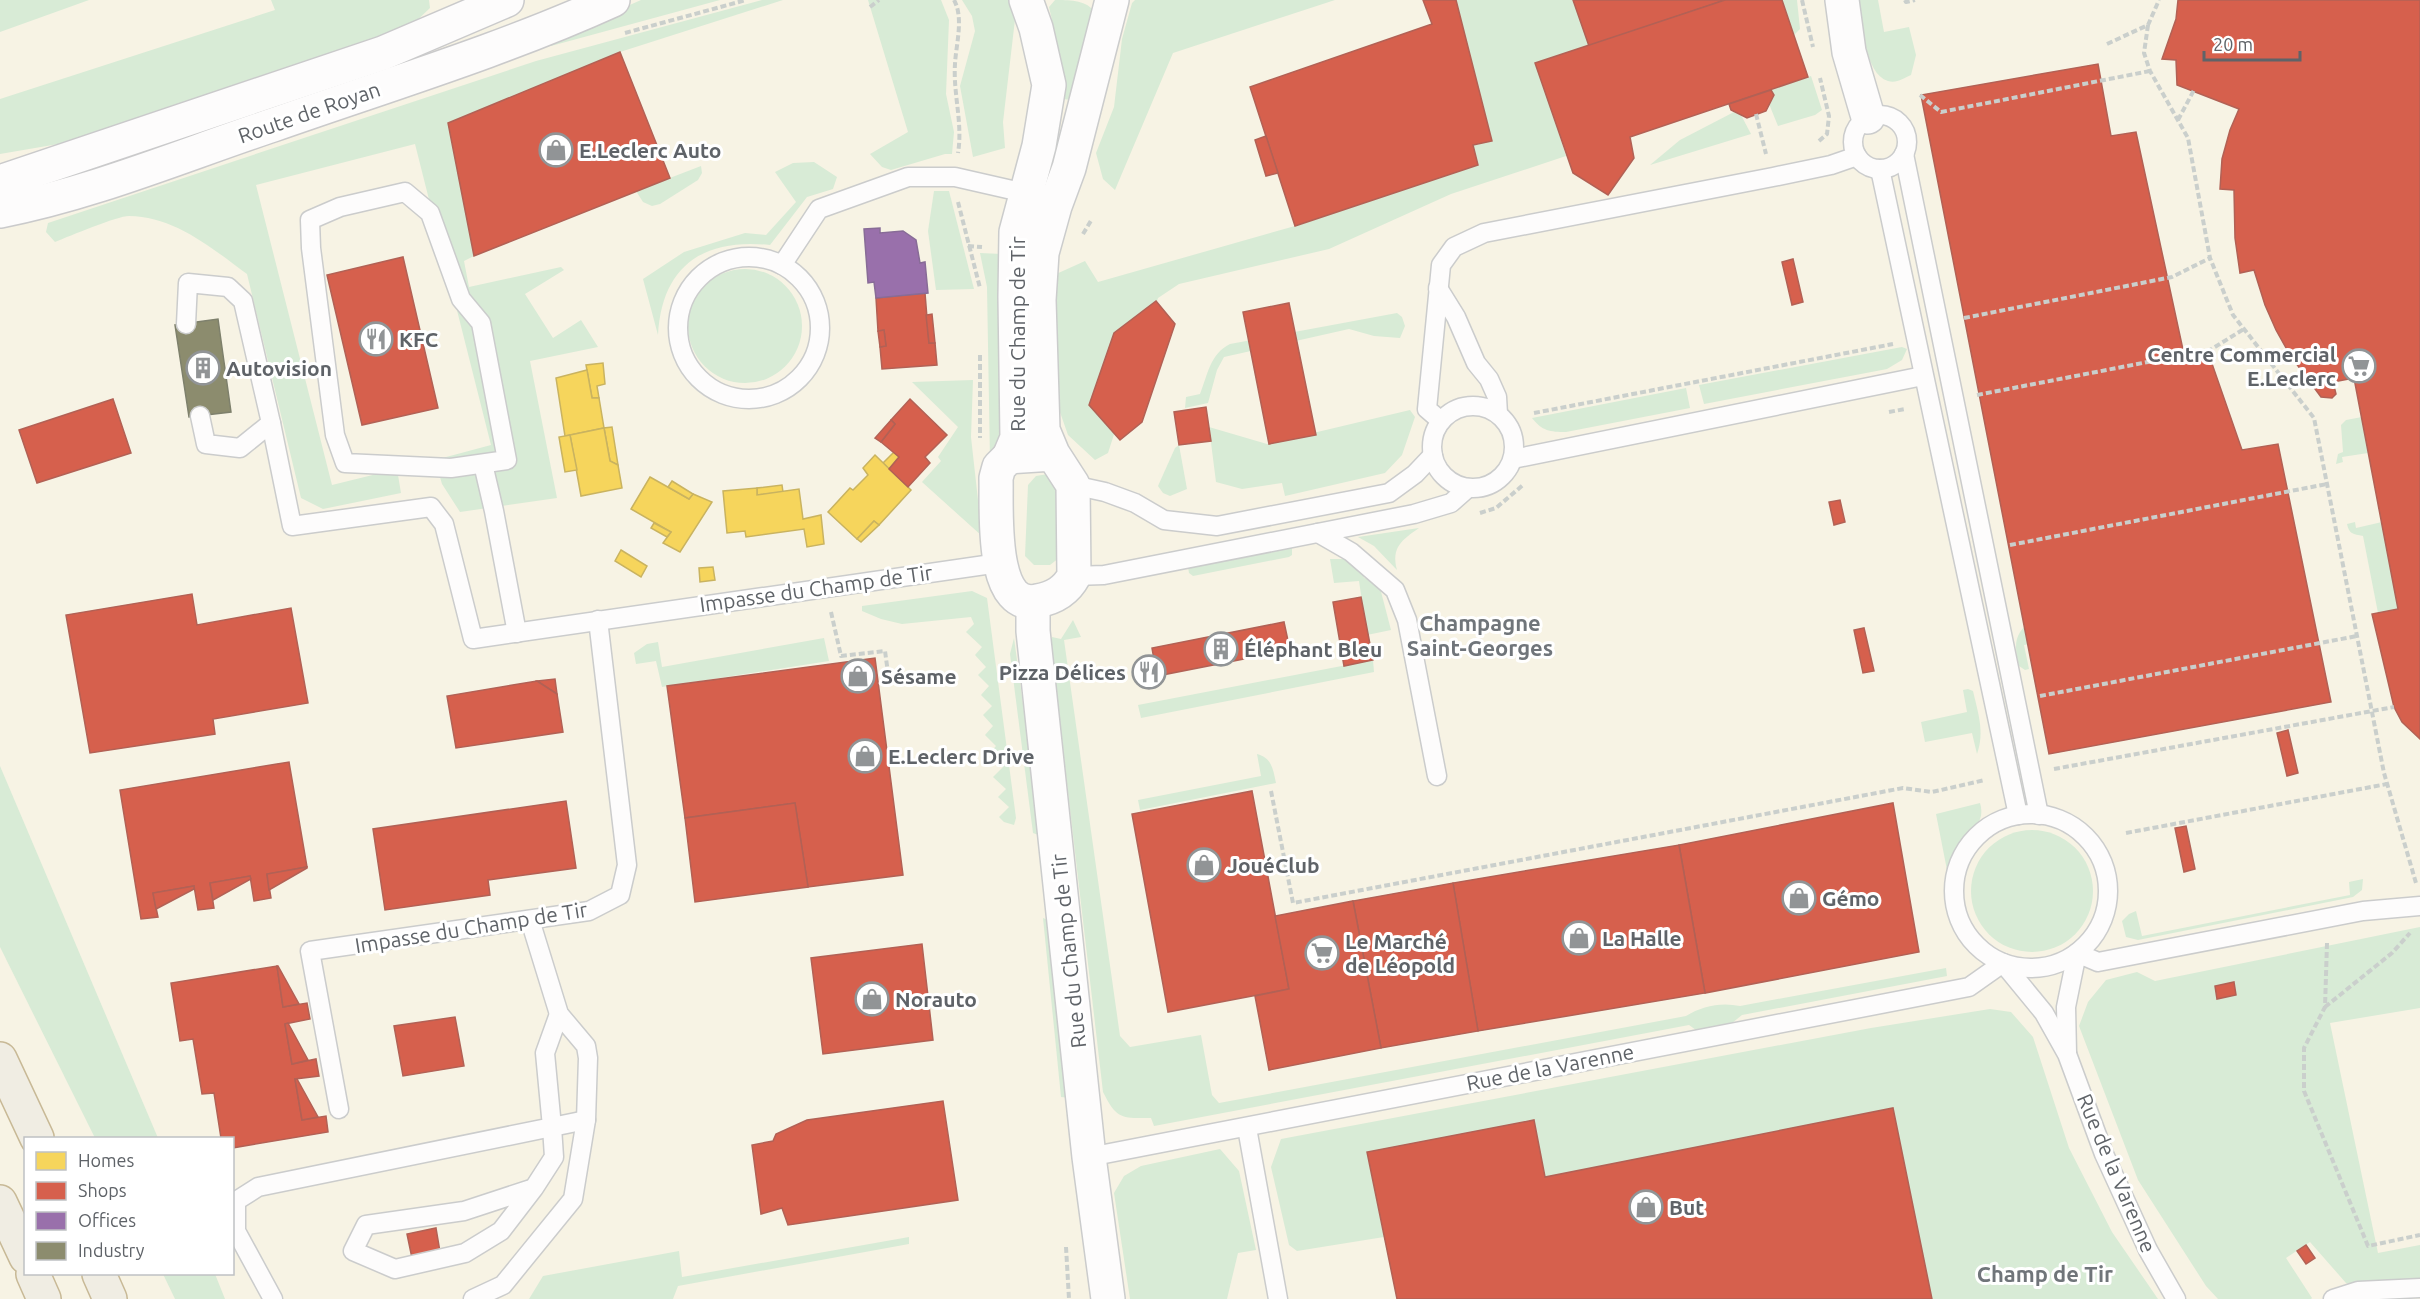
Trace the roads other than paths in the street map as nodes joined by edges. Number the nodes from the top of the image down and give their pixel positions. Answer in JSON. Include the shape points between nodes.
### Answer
{"nodes":[{"id":1,"x":613,"y":0,"type":"edge"},
{"id":2,"x":1026,"y":0,"type":"edge"},
{"id":3,"x":1112,"y":0,"type":"edge"},
{"id":4,"x":1842,"y":0,"type":"edge"},
{"id":5,"x":493,"y":3,"type":"edge"},
{"id":6,"x":1868,"y":117,"type":"junction"},
{"id":7,"x":264,"y":128,"type":"junction"},
{"id":8,"x":1904,"y":154,"type":"junction"},
{"id":9,"x":1857,"y":156,"type":"junction"},
{"id":10,"x":1880,"y":169,"type":"junction"},
{"id":11,"x":0,"y":182,"type":"edge"},
{"id":12,"x":1040,"y":201,"type":"junction"},
{"id":13,"x":0,"y":211,"type":"edge"},
{"id":14,"x":782,"y":265,"type":"junction"},
{"id":15,"x":1438,"y":288,"type":"junction"},
{"id":16,"x":186,"y":324,"type":"dead end"},
{"id":17,"x":1923,"y":376,"type":"junction"},
{"id":18,"x":1498,"y":414,"type":"junction"},
{"id":19,"x":200,"y":416,"type":"dead end"},
{"id":20,"x":1441,"y":421,"type":"junction"},
{"id":21,"x":271,"y":423,"type":"junction"},
{"id":22,"x":1053,"y":454,"type":"junction"},
{"id":23,"x":1433,"y":455,"type":"junction"},
{"id":24,"x":1009,"y":457,"type":"junction"},
{"id":25,"x":1513,"y":459,"type":"junction"},
{"id":26,"x":483,"y":464,"type":"junction"},
{"id":27,"x":1073,"y":485,"type":"junction"},
{"id":28,"x":1468,"y":488,"type":"junction"},
{"id":29,"x":1318,"y":533,"type":"junction"},
{"id":30,"x":999,"y":563,"type":"junction"},
{"id":31,"x":1074,"y":576,"type":"junction"},
{"id":32,"x":1033,"y":602,"type":"junction"},
{"id":33,"x":598,"y":620,"type":"junction"},
{"id":34,"x":517,"y":633,"type":"junction"},
{"id":35,"x":1437,"y":776,"type":"dead end"},
{"id":36,"x":2018,"y":815,"type":"junction"},
{"id":37,"x":2039,"y":815,"type":"junction"},
{"id":38,"x":2420,"y":906,"type":"edge"},
{"id":39,"x":530,"y":920,"type":"junction"},
{"id":40,"x":2077,"y":953,"type":"junction"},
{"id":41,"x":2004,"y":963,"type":"junction"},
{"id":42,"x":559,"y":1014,"type":"junction"},
{"id":43,"x":2067,"y":1054,"type":"junction"},
{"id":44,"x":0,"y":1059,"type":"edge"},
{"id":45,"x":339,"y":1109,"type":"dead end"},
{"id":46,"x":586,"y":1120,"type":"junction"},
{"id":47,"x":552,"y":1127,"type":"junction"},
{"id":48,"x":1246,"y":1128,"type":"junction"},
{"id":49,"x":37,"y":1137,"type":"edge"},
{"id":50,"x":1089,"y":1157,"type":"junction"},
{"id":51,"x":534,"y":1188,"type":"junction"},
{"id":52,"x":0,"y":1202,"type":"edge"},
{"id":53,"x":24,"y":1253,"type":"edge"},
{"id":54,"x":33,"y":1275,"type":"edge"},
{"id":55,"x":99,"y":1275,"type":"edge"},
{"id":56,"x":2420,"y":1288,"type":"edge"},
{"id":57,"x":2177,"y":1296,"type":"edge"},
{"id":58,"x":44,"y":1299,"type":"edge"},
{"id":59,"x":110,"y":1299,"type":"edge"},
{"id":60,"x":273,"y":1299,"type":"edge"},
{"id":61,"x":473,"y":1299,"type":"edge"},
{"id":62,"x":1108,"y":1299,"type":"edge"},
{"id":63,"x":1278,"y":1299,"type":"edge"},
{"id":64,"x":2333,"y":1299,"type":"edge"}],
"edges":[{"from":1,"to":7,"type":"street","name":"Route de Royan","via":[[566,22]]},
{"from":2,"to":12,"type":"street","name":"Rue du Champ de Tir","via":[[1049,85],[1039,146]]},
{"from":3,"to":12,"type":"street","name":"Rue du Champ de Tir","via":[[1069,168]]},
{"from":4,"to":6,"type":"street","via":[[1849,52]]},
{"from":5,"to":7,"type":"street","via":[[488,31],[287,101]]},
{"from":5,"to":11,"type":"street","name":"Route de Royan","via":[[383,53]]},
{"from":6,"to":8,"type":"lane","via":[[1885,115],[1901,123],[1908,140]]},
{"from":6,"to":9,"type":"lane","via":[[1855,130],[1853,148]]},
{"from":7,"to":13,"type":"street","name":"Route de Royan","via":[[98,185]]},
{"from":8,"to":10,"type":"lane","via":[[1896,164]]},
{"from":8,"to":37,"type":"lane"},
{"from":9,"to":10,"type":"lane","via":[[1862,163]]},
{"from":9,"to":15,"type":"lane","via":[[1784,175],[1484,233],[1454,248],[1441,265]]},
{"from":10,"to":17,"type":"lane"},
{"from":12,"to":14,"type":"lane","via":[[955,177],[908,177],[819,209]]},
{"from":12,"to":22,"type":"street","name":"Rue du Champ de Tir","via":[[1042,421]]},
{"from":12,"to":24,"type":"street","name":"Rue du Champ de Tir","via":[[1016,232],[1017,438]]},
{"from":14,"to":14,"type":"lane","via":[[760,258],[736,258],[713,266],[694,282],[682,303],[678,326],[681,350],[692,371],[708,387],[730,397],[764,397],[795,382],[810,365],[818,344],[820,320],[814,298],[801,279]]},
{"from":15,"to":18,"type":"lane","via":[[1476,363],[1489,379],[1497,397]]},
{"from":15,"to":20,"type":"lane","via":[[1427,409]]},
{"from":16,"to":21,"type":"lane","via":[[188,283],[228,287],[243,301]]},
{"from":17,"to":25,"type":"lane"},
{"from":17,"to":36,"type":"lane"},
{"from":18,"to":20,"type":"lane","via":[[1468,406]]},
{"from":18,"to":25,"type":"lane","via":[[1512,434]]},
{"from":19,"to":21,"type":"lane","via":[[206,444],[240,448]]},
{"from":20,"to":23,"type":"lane","via":[[1432,443]]},
{"from":21,"to":34,"type":"lane","name":"Impasse du Champ de Tir","via":[[292,526],[431,507],[444,524],[473,639]]},
{"from":22,"to":24,"type":"street"},
{"from":22,"to":27,"type":"street","name":"Rue du Champ de Tir"},
{"from":23,"to":27,"type":"lane","via":[[1389,493],[1217,526],[1164,520],[1135,503]]},
{"from":23,"to":28,"type":"lane","via":[[1445,477]]},
{"from":24,"to":30,"type":"street","name":"Rue du Champ de Tir","via":[[999,466],[996,478]]},
{"from":25,"to":28,"type":"lane","via":[[1501,478],[1480,488]]},
{"from":26,"to":26,"type":"lane","via":[[507,460],[481,323],[461,299],[430,213],[405,192],[340,207],[310,220],[335,435],[345,463],[451,468]]},
{"from":26,"to":34,"type":"lane"},
{"from":27,"to":31,"type":"street"},
{"from":28,"to":29,"type":"lane","via":[[1451,503]]},
{"from":29,"to":31,"type":"lane","via":[[1104,575]]},
{"from":29,"to":35,"type":"lane","via":[[1351,552],[1395,590],[1407,620]]},
{"from":30,"to":32,"type":"street","name":"Rue du Champ de Tir","via":[[1008,589]]},
{"from":30,"to":33,"type":"lane","name":"Impasse du Champ de Tir"},
{"from":31,"to":32,"type":"street","via":[[1068,587],[1052,598]]},
{"from":32,"to":50,"type":"street","name":"Rue du Champ de Tir"},
{"from":33,"to":34,"type":"lane","name":"Impasse du Champ de Tir"},
{"from":33,"to":39,"type":"lane","name":"Impasse du Champ de Tir","via":[[627,865],[620,896],[589,912]]},
{"from":36,"to":37,"type":"lane","name":"Rue de la Varenne"},
{"from":36,"to":41,"type":"lane","name":"Rue de la Varenne","via":[[1997,822],[1978,835],[1964,852],[1953,895],[1968,936],[1984,952]]},
{"from":37,"to":40,"type":"lane","name":"Rue de la Varenne","via":[[2078,830],[2102,861],[2108,900],[2092,938]]},
{"from":38,"to":40,"type":"lane","via":[[2380,908],[2098,962]]},
{"from":39,"to":42,"type":"lane"},
{"from":39,"to":45,"type":"lane","name":"Impasse du Champ de Tir","via":[[310,951]]},
{"from":40,"to":41,"type":"lane","name":"Rue de la Varenne","via":[[2054,964],[2029,968]]},
{"from":40,"to":43,"type":"lane","name":"Rue de la Varenne","via":[[2066,1007]]},
{"from":41,"to":43,"type":"lane","name":"Rue de la Varenne","via":[[2044,1013]]},
{"from":41,"to":48,"type":"lane","name":"Rue de la Varenne","via":[[1969,987]]},
{"from":42,"to":46,"type":"lane","via":[[586,1046]]},
{"from":42,"to":47,"type":"lane","via":[[545,1053]]},
{"from":43,"to":57,"type":"lane","name":"Rue de la Varenne","via":[[2104,1154],[2148,1250]]},
{"from":44,"to":49,"type":"highway"},
{"from":46,"to":47,"type":"lane"},
{"from":46,"to":61,"type":"lane","via":[[573,1199],[503,1285]]},
{"from":47,"to":51,"type":"lane","via":[[554,1157]]},
{"from":47,"to":60,"type":"lane","via":[[258,1187],[236,1201],[236,1231]]},
{"from":48,"to":50,"type":"lane","name":"Rue de la Varenne"},
{"from":48,"to":63,"type":"lane"},
{"from":50,"to":62,"type":"street","name":"Rue du Champ de Tir"},
{"from":51,"to":51,"type":"lane","via":[[464,1211],[366,1225],[353,1251],[395,1269],[465,1253],[501,1231]]},
{"from":52,"to":53,"type":"highway"},
{"from":54,"to":58,"type":"highway"},
{"from":55,"to":59,"type":"highway"},
{"from":56,"to":64,"type":"lane","via":[[2358,1291]]}]}
